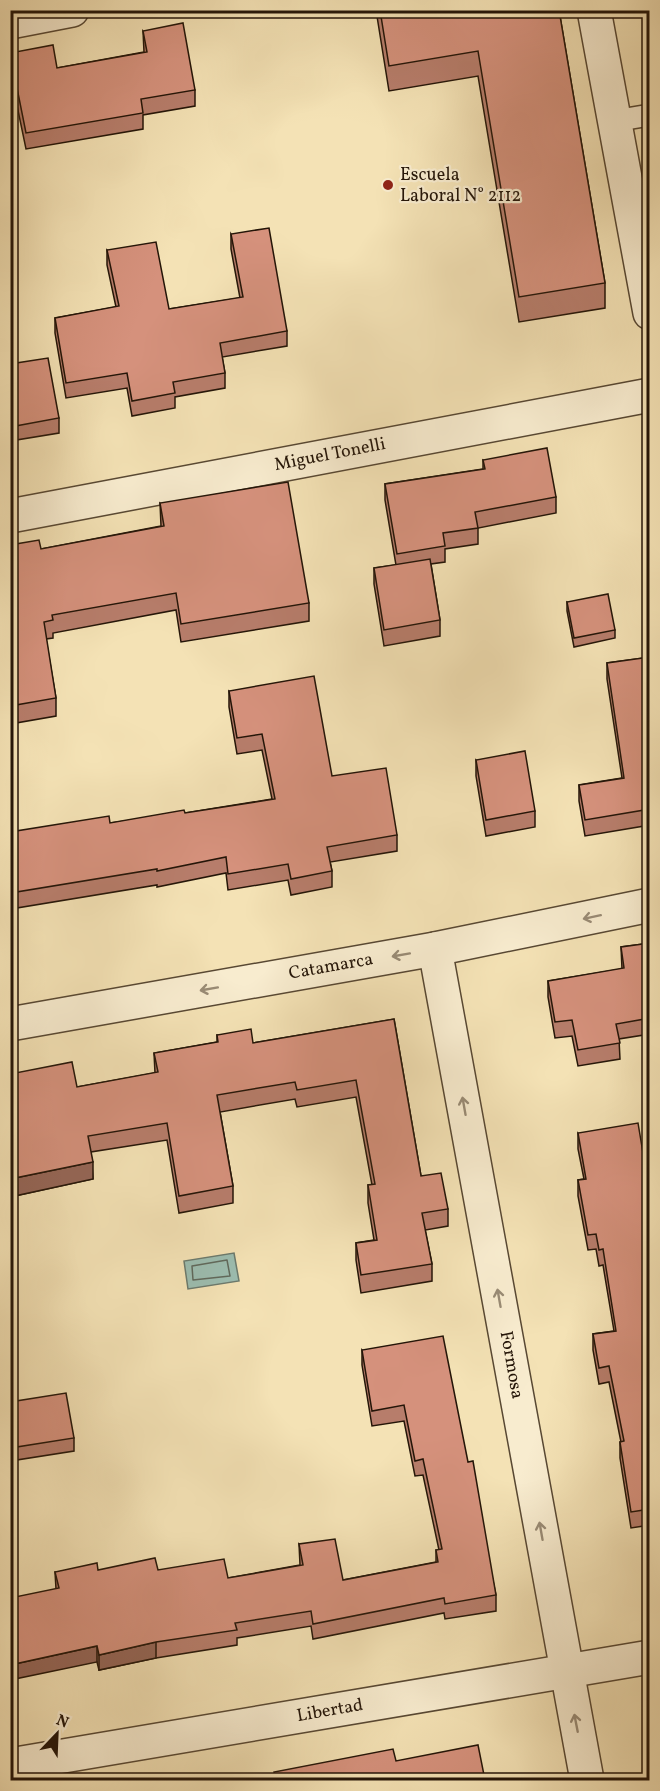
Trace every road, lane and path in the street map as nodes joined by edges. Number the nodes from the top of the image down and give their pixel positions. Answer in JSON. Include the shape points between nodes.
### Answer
{"nodes":[{"id":1,"x":72,"y":10,"type":"edge"},
{"id":2,"x":594,"y":10,"type":"edge"},
{"id":3,"x":10,"y":22,"type":"edge"},
{"id":4,"x":650,"y":115,"type":"edge"},
{"id":5,"x":614,"y":121,"type":"junction"},
{"id":6,"x":650,"y":313,"type":"edge"},
{"id":7,"x":650,"y":394,"type":"edge"},
{"id":8,"x":10,"y":516,"type":"edge"},
{"id":9,"x":650,"y":905,"type":"edge"},
{"id":10,"x":435,"y":949,"type":"junction"},
{"id":11,"x":10,"y":1024,"type":"edge"},
{"id":12,"x":650,"y":1657,"type":"edge"},
{"id":13,"x":566,"y":1671,"type":"junction"},
{"id":14,"x":10,"y":1765,"type":"edge"},
{"id":15,"x":587,"y":1780,"type":"edge"}],
"edges":[{"from":1,"to":3,"type":"street"},
{"from":2,"to":5,"type":"street"},
{"from":4,"to":5,"type":"lane"},
{"from":5,"to":6,"type":"street"},
{"from":7,"to":8,"type":"street","name":"Miguel Tonelli"},
{"from":9,"to":10,"type":"street","name":"Catamarca","one_way":true},
{"from":10,"to":11,"type":"street","name":"Catamarca","one_way":true},
{"from":13,"to":10,"type":"street","name":"Formosa","one_way":true},
{"from":12,"to":13,"type":"street","name":"Libertad"},
{"from":13,"to":14,"type":"street","name":"Libertad"},
{"from":15,"to":13,"type":"street","name":"Formosa","one_way":true}]}
